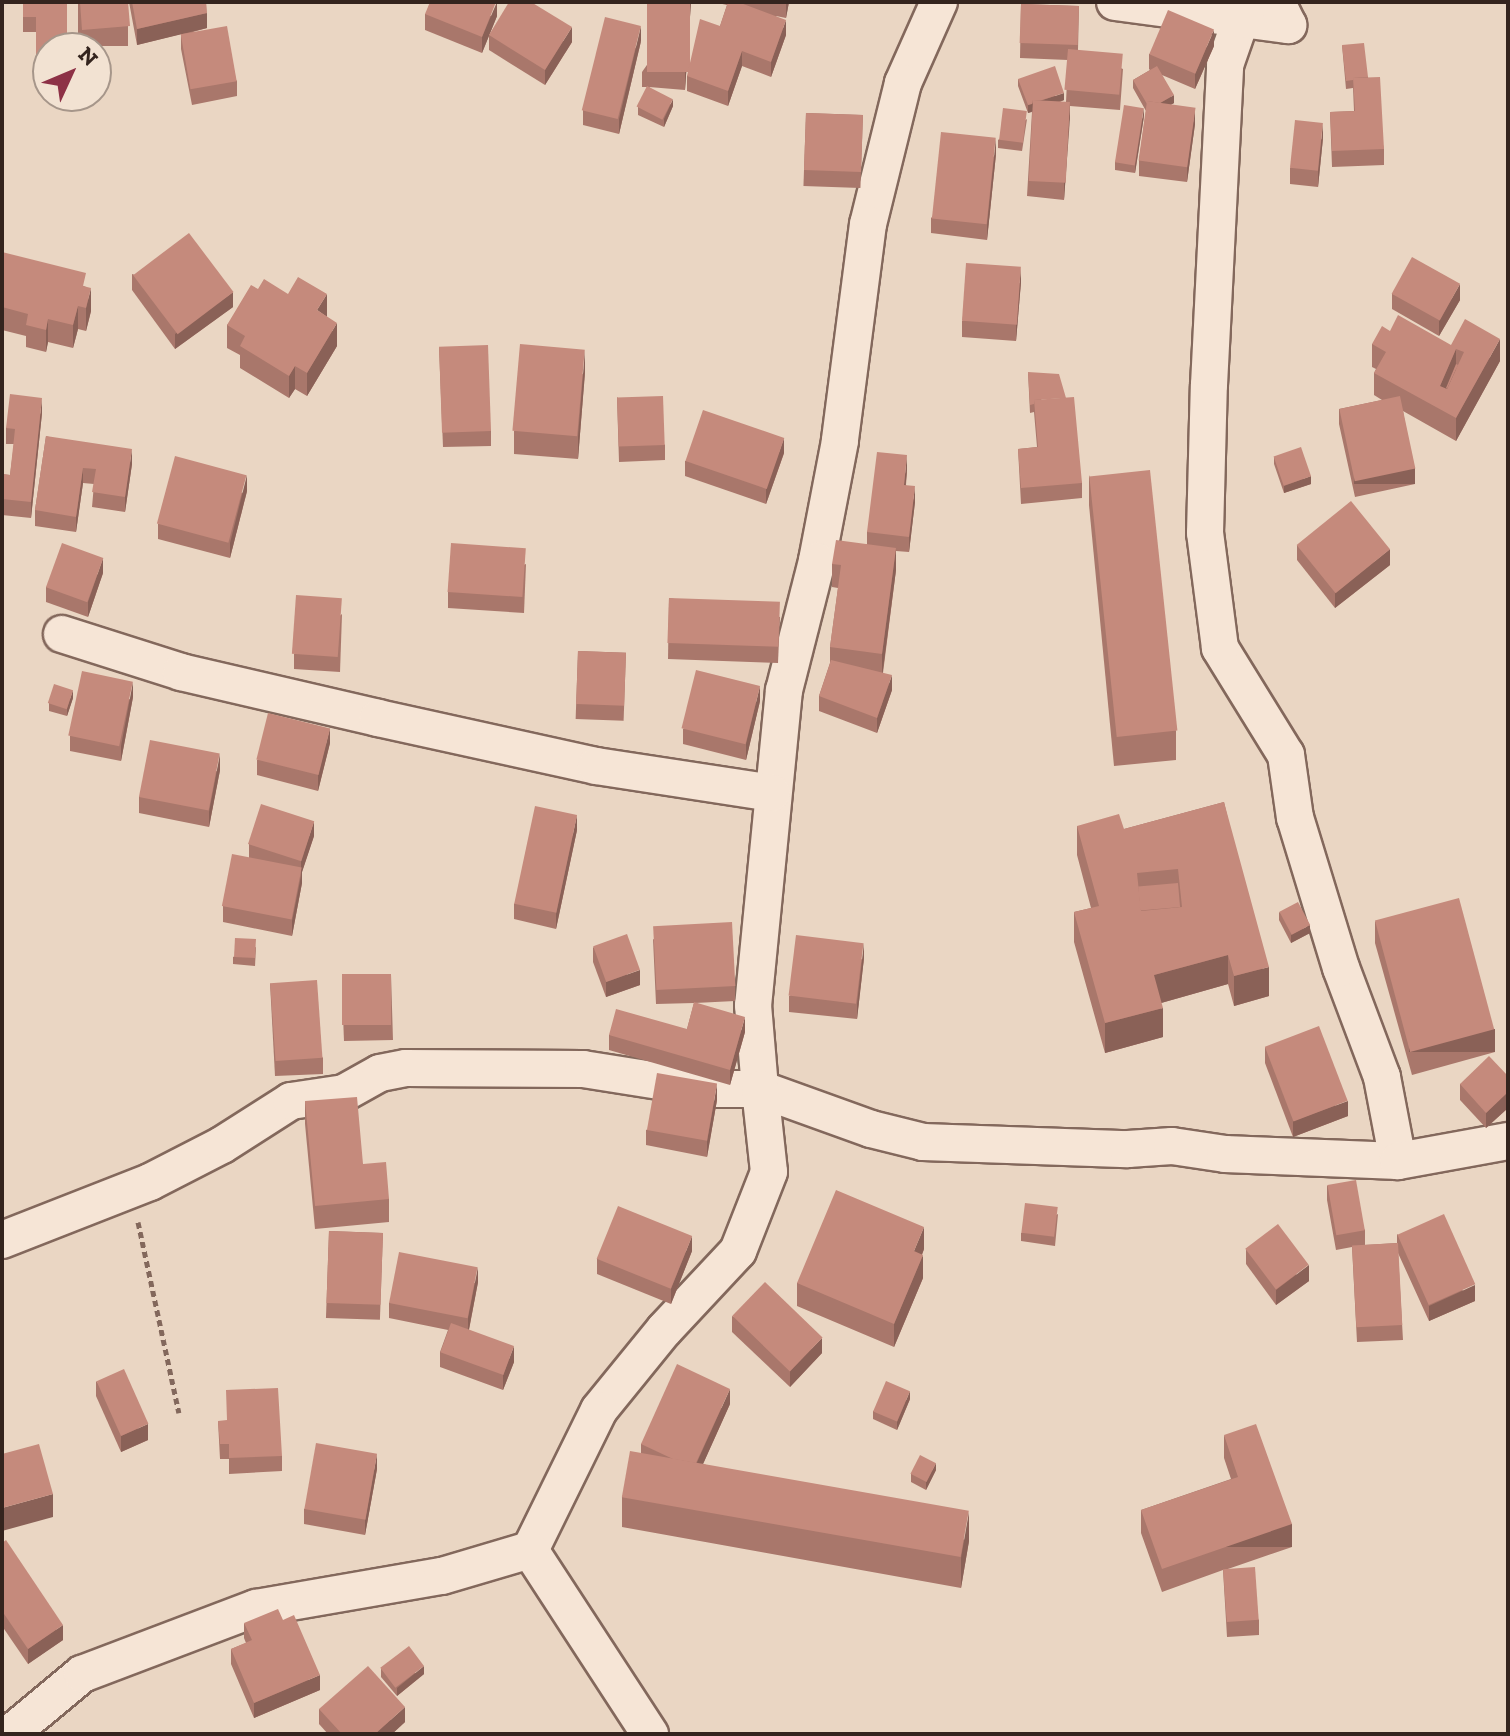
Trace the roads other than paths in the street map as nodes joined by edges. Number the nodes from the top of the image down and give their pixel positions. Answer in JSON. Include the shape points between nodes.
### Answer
{"nodes":[{"id":1,"x":939,"y":2,"type":"edge"},
{"id":2,"x":1115,"y":2,"type":"edge"},
{"id":3,"x":1247,"y":2,"type":"edge"},
{"id":4,"x":1279,"y":10,"type":"edge"},
{"id":5,"x":62,"y":634,"type":"dead end"},
{"id":6,"x":772,"y":793,"type":"junction"},
{"id":7,"x":760,"y":1089,"type":"junction"},
{"id":8,"x":1508,"y":1141,"type":"edge"},
{"id":9,"x":1398,"y":1161,"type":"junction"},
{"id":10,"x":2,"y":1240,"type":"edge"},
{"id":11,"x":530,"y":1550,"type":"junction"},
{"id":12,"x":10,"y":1734,"type":"edge"},
{"id":13,"x":650,"y":1734,"type":"edge"}],
"edges":[{"from":1,"to":6,"type":"street","via":[[903,83],[868,224],[840,441],[784,690]]},
{"from":2,"to":4,"type":"street"},
{"from":3,"to":9,"type":"street","via":[[1225,65],[1206,548],[1220,648],[1286,755],[1295,818],[1341,968],[1382,1077]]},
{"from":5,"to":6,"type":"street","via":[[181,672],[378,718],[596,766]]},
{"from":6,"to":7,"type":"street","via":[[753,1005]]},
{"from":7,"to":9,"type":"street","via":[[923,1142],[1172,1146],[1225,1154]]},
{"from":7,"to":10,"type":"street","via":[[709,1089],[583,1069],[406,1068],[380,1073],[344,1093],[291,1101],[222,1145],[131,1190]]},
{"from":7,"to":11,"type":"street","via":[[769,1172],[738,1251],[599,1410]]},
{"from":8,"to":9,"type":"street"},
{"from":11,"to":12,"type":"street","via":[[442,1576],[256,1608],[82,1674]]},
{"from":11,"to":13,"type":"street"}]}
